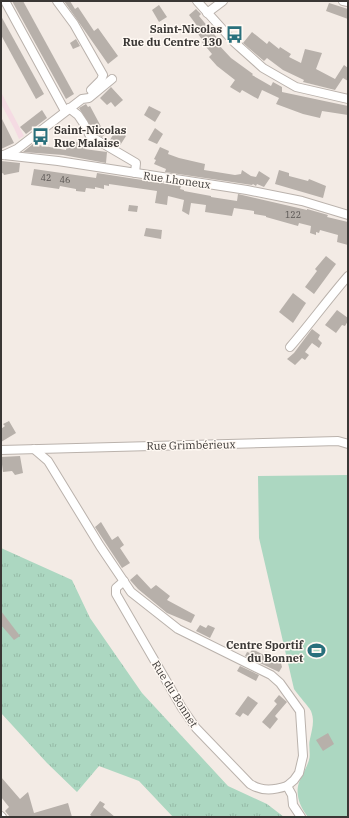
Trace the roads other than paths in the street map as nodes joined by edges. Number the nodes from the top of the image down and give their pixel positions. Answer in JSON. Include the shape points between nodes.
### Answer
{"nodes":[{"id":1,"x":5,"y":1,"type":"edge"},
{"id":2,"x":57,"y":1,"type":"edge"},
{"id":3,"x":196,"y":1,"type":"edge"},
{"id":4,"x":223,"y":1,"type":"edge"},
{"id":5,"x":343,"y":1,"type":"edge"},
{"id":6,"x":348,"y":2,"type":"edge"},
{"id":7,"x":207,"y":13,"type":"junction"},
{"id":8,"x":112,"y":79,"type":"dead end"},
{"id":9,"x":82,"y":99,"type":"junction"},
{"id":10,"x":348,"y":99,"type":"edge"},
{"id":11,"x":67,"y":109,"type":"junction"},
{"id":12,"x":3,"y":156,"type":"edge"},
{"id":13,"x":135,"y":174,"type":"junction"},
{"id":14,"x":348,"y":215,"type":"edge"},
{"id":15,"x":348,"y":276,"type":"edge"},
{"id":16,"x":290,"y":347,"type":"dead end"},
{"id":17,"x":348,"y":444,"type":"edge"},
{"id":18,"x":34,"y":449,"type":"junction"},
{"id":19,"x":1,"y":450,"type":"edge"},
{"id":20,"x":124,"y":581,"type":"junction"},
{"id":21,"x":287,"y":786,"type":"junction"},
{"id":22,"x":301,"y":817,"type":"edge"}],
"edges":[{"from":1,"to":11,"type":"street"},
{"from":2,"to":9,"type":"street","via":[[74,24],[103,75]]},
{"from":3,"to":7,"type":"street"},
{"from":4,"to":7,"type":"street"},
{"from":5,"to":6,"type":"street"},
{"from":7,"to":10,"type":"street","via":[[234,42],[264,68],[296,87]]},
{"from":8,"to":9,"type":"street","via":[[89,98]]},
{"from":9,"to":11,"type":"street"},
{"from":11,"to":12,"type":"street"},
{"from":11,"to":13,"type":"street","via":[[78,115],[90,136],[136,163]]},
{"from":12,"to":13,"type":"street","name":"Rue Lhoneux","via":[[58,161]]},
{"from":13,"to":14,"type":"street","name":"Rue Lhoneux","via":[[247,190],[302,201]]},
{"from":15,"to":16,"type":"street"},
{"from":17,"to":18,"type":"street","name":"Rue Grimbérieux","via":[[338,441]]},
{"from":18,"to":19,"type":"street"},
{"from":18,"to":20,"type":"street","via":[[48,460]]},
{"from":20,"to":21,"type":"street","name":"Rue du Bonnet","via":[[116,588],[116,594],[193,725],[250,784],[268,790]]},
{"from":20,"to":21,"type":"street","via":[[131,592],[178,628],[278,680],[298,708],[300,716],[302,762],[296,777]]},
{"from":21,"to":22,"type":"street","via":[[292,795],[293,805]]}]}
